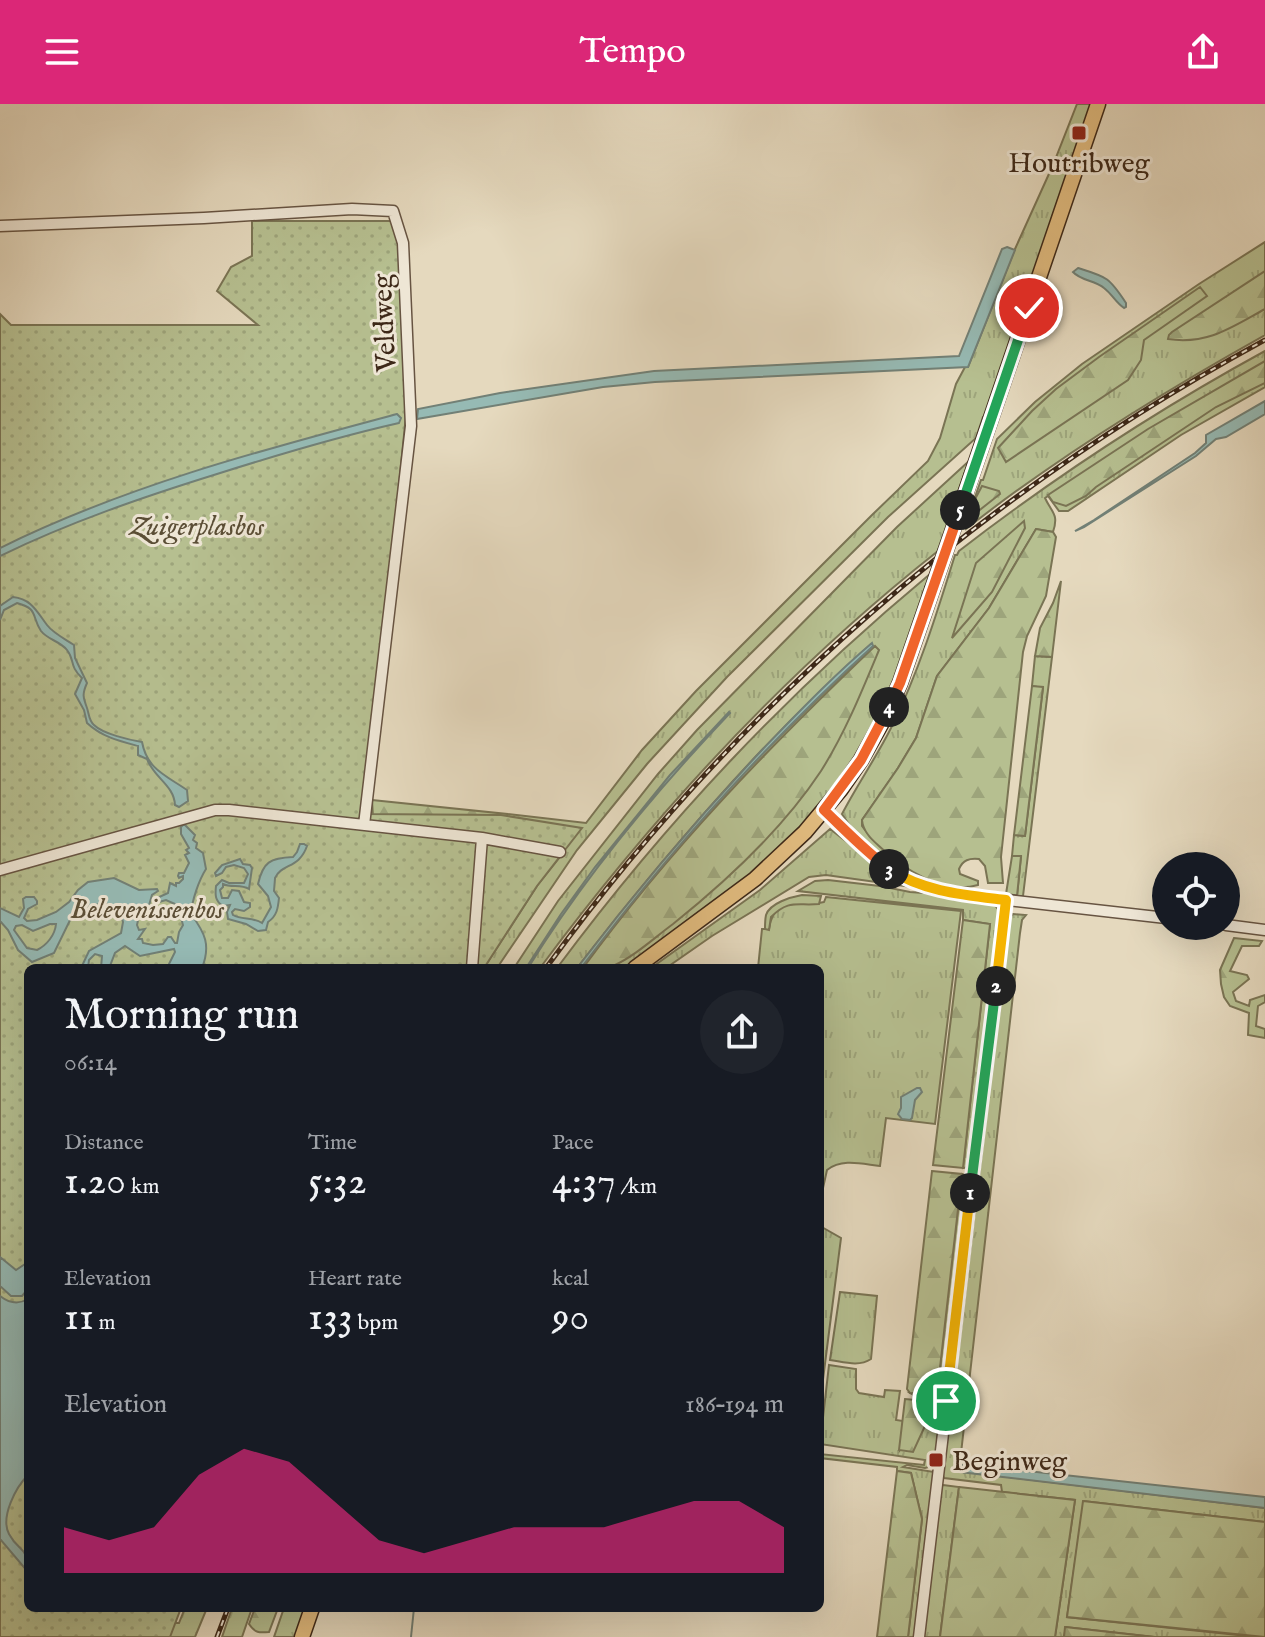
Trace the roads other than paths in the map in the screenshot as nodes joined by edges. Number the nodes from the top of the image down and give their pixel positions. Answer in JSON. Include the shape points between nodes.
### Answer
{"nodes":[{"id":1,"x":1098,"y":104,"type":"edge"},
{"id":2,"x":0,"y":226,"type":"edge"},
{"id":3,"x":821,"y":813,"type":"junction"},
{"id":4,"x":364,"y":825,"type":"junction"},
{"id":5,"x":482,"y":838,"type":"junction"},
{"id":6,"x":560,"y":852,"type":"dead end"},
{"id":7,"x":0,"y":870,"type":"edge"},
{"id":8,"x":1006,"y":900,"type":"junction"},
{"id":9,"x":1152,"y":916,"type":"edge"},
{"id":10,"x":1240,"y":927,"type":"edge"},
{"id":11,"x":1265,"y":930,"type":"edge"},
{"id":12,"x":472,"y":964,"type":"edge"},
{"id":13,"x":640,"y":964,"type":"edge"},
{"id":14,"x":311,"y":1612,"type":"edge"},
{"id":15,"x":302,"y":1637,"type":"edge"},
{"id":16,"x":919,"y":1637,"type":"edge"}],
"edges":[{"from":1,"to":3,"type":"main road","bridge":true,"via":[[900,683],[861,760]]},
{"from":2,"to":4,"type":"street","name":"Veldweg","via":[[393,211],[403,243],[411,426]]},
{"from":3,"to":8,"type":"street","via":[[898,875],[955,894]]},
{"from":3,"to":13,"type":"main road","via":[[755,879]]},
{"from":4,"to":5,"type":"street"},
{"from":4,"to":7,"type":"street","via":[[215,810]]},
{"from":5,"to":6,"type":"street"},
{"from":5,"to":12,"type":"street"},
{"from":8,"to":9,"type":"street"},
{"from":8,"to":16,"type":"street"},
{"from":10,"to":11,"type":"street"},
{"from":14,"to":15,"type":"main road"}]}
